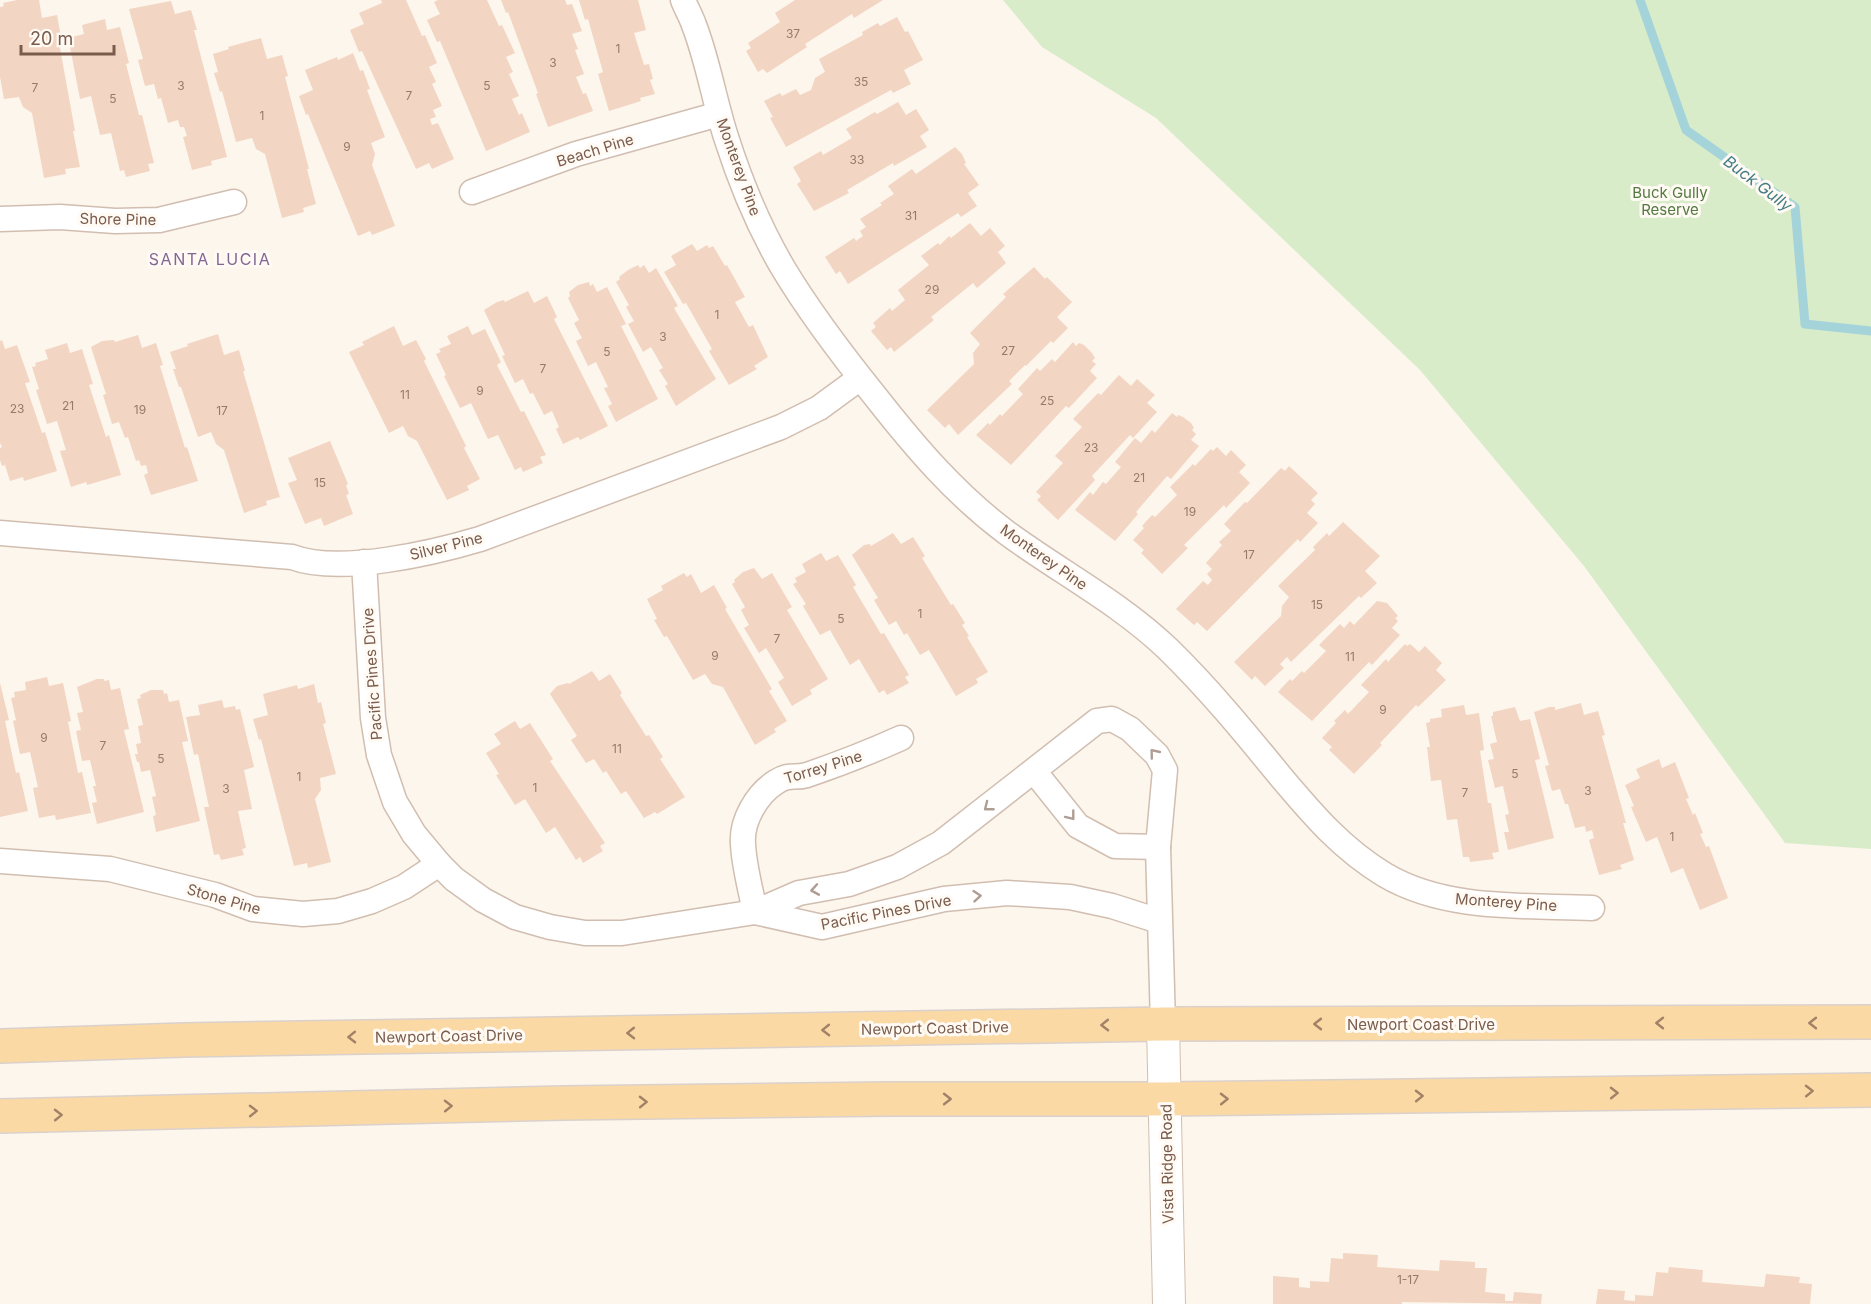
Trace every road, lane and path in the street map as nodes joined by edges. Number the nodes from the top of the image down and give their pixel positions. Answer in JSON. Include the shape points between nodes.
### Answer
{"nodes":[{"id":1,"x":682,"y":0,"type":"edge"},
{"id":2,"x":720,"y":114,"type":"junction"},
{"id":3,"x":472,"y":192,"type":"dead end"},
{"id":4,"x":234,"y":202,"type":"dead end"},
{"id":5,"x":0,"y":219,"type":"edge"},
{"id":6,"x":860,"y":378,"type":"junction"},
{"id":7,"x":0,"y":533,"type":"edge"},
{"id":8,"x":364,"y":562,"type":"junction"},
{"id":9,"x":901,"y":738,"type":"dead end"},
{"id":10,"x":1034,"y":771,"type":"junction"},
{"id":11,"x":1158,"y":847,"type":"junction"},
{"id":12,"x":0,"y":861,"type":"edge"},
{"id":13,"x":439,"y":864,"type":"junction"},
{"id":14,"x":1592,"y":908,"type":"dead end"},
{"id":15,"x":755,"y":912,"type":"junction"},
{"id":16,"x":1159,"y":921,"type":"junction"},
{"id":17,"x":1871,"y":1022,"type":"edge"},
{"id":18,"x":1163,"y":1024,"type":"junction"},
{"id":19,"x":0,"y":1046,"type":"edge"},
{"id":20,"x":1871,"y":1090,"type":"edge"},
{"id":21,"x":1166,"y":1100,"type":"junction"},
{"id":22,"x":0,"y":1116,"type":"edge"},
{"id":23,"x":1169,"y":1304,"type":"edge"}],
"edges":[{"from":1,"to":2,"type":"street","name":"Monterey Pine","via":[[694,26]]},
{"from":2,"to":3,"type":"street","name":"Beach Pine","via":[[576,154]]},
{"from":2,"to":6,"type":"street","name":"Monterey Pine","via":[[750,202],[782,266],[820,326]]},
{"from":4,"to":5,"type":"street","name":"Shore Pine","via":[[159,220]]},
{"from":6,"to":8,"type":"street","name":"Silver Pine","via":[[819,408],[781,427],[480,539],[435,552]]},
{"from":6,"to":14,"type":"street","name":"Monterey Pine","via":[[921,454],[963,496],[1008,534],[1119,609],[1166,647],[1346,848],[1386,876],[1419,891],[1467,902]]},
{"from":7,"to":8,"type":"street","name":"Silver Pine","via":[[303,561]]},
{"from":8,"to":13,"type":"street","name":"Pacific Pines Drive","via":[[379,755],[395,802],[414,834]]},
{"from":9,"to":15,"type":"street","name":"Torrey Pine","via":[[802,777],[788,776],[758,798],[747,819],[742,842]]},
{"from":10,"to":11,"type":"street","one_way":true,"via":[[1078,826],[1115,846]]},
{"from":11,"to":10,"type":"street","name":"Pacific Pines Drive","one_way":true,"via":[[1165,770],[1157,755],[1130,729],[1112,719],[1096,721]]},
{"from":10,"to":15,"type":"street","name":"Pacific Pines Drive","one_way":true,"via":[[941,843],[897,867],[849,884],[799,893]]},
{"from":11,"to":16,"type":"street","name":"Pacific Pines Drive"},
{"from":12,"to":13,"type":"street","name":"Stone Pine","via":[[110,869],[253,909],[303,914],[338,911],[372,901],[404,887]]},
{"from":13,"to":15,"type":"street","name":"Pacific Pines Drive","via":[[483,900],[515,916],[561,930],[621,933]]},
{"from":15,"to":16,"type":"street","name":"Pacific Pines Drive","one_way":true,"via":[[822,927],[944,898],[1007,893],[1070,897]]},
{"from":16,"to":18,"type":"street","name":"Pacific Pines Drive"},
{"from":17,"to":18,"type":"main road","name":"Newport Coast Drive","one_way":true},
{"from":18,"to":19,"type":"main road","name":"Newport Coast Drive","one_way":true},
{"from":18,"to":21,"type":"street","name":"Vista Ridge Road"},
{"from":21,"to":20,"type":"main road","one_way":true},
{"from":22,"to":21,"type":"main road","one_way":true,"via":[[888,1099]]},
{"from":21,"to":23,"type":"street","name":"Vista Ridge Road"}]}
